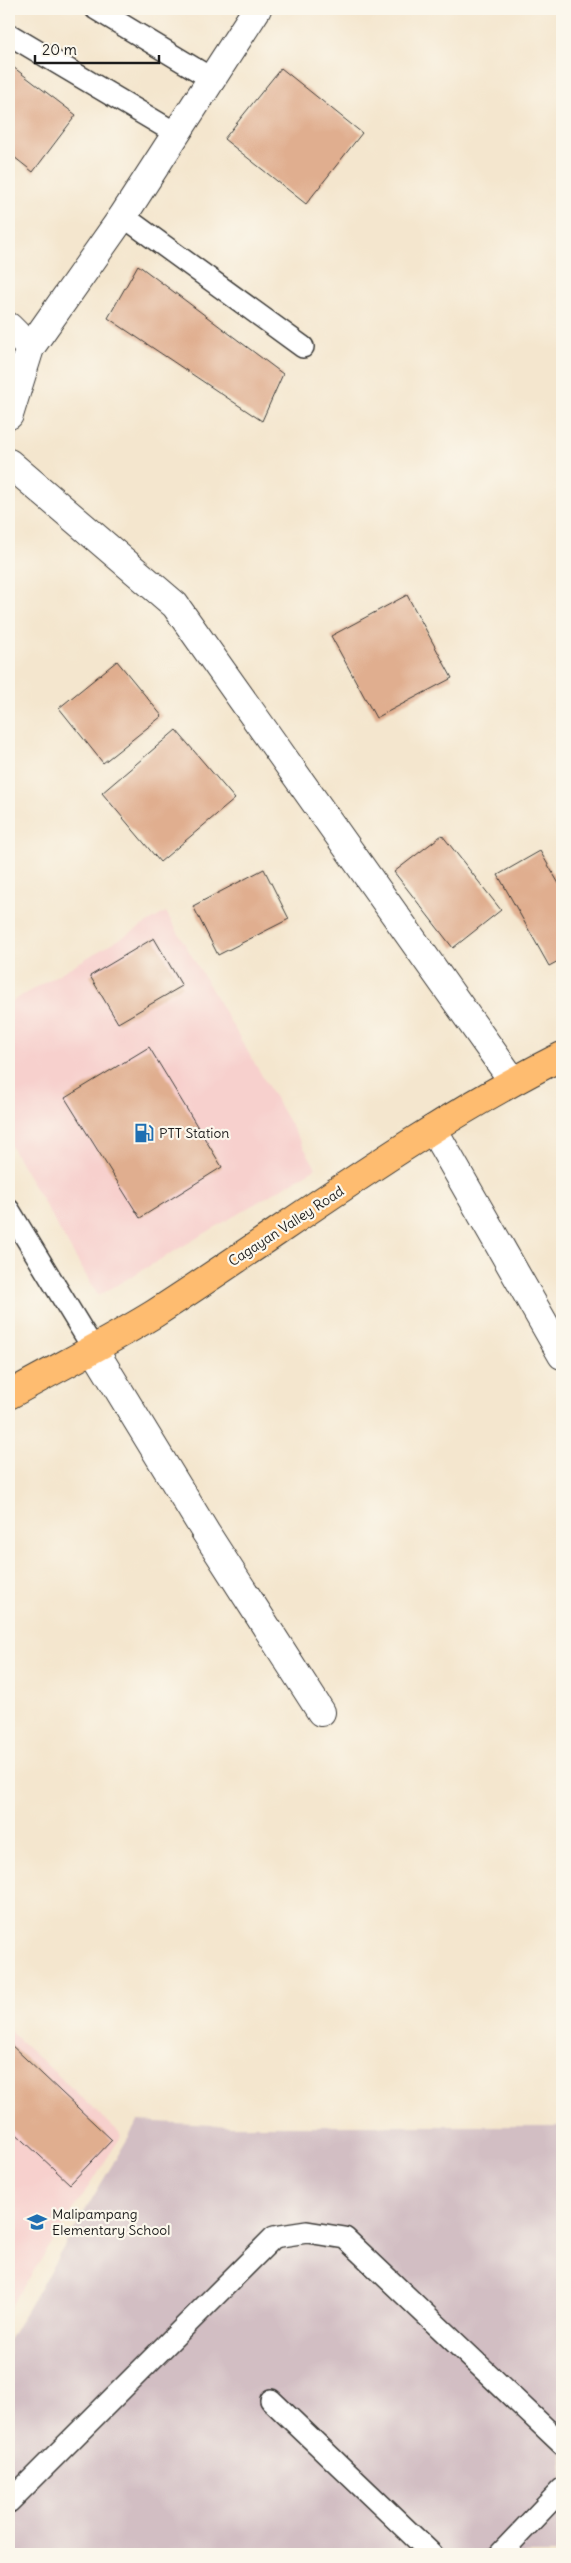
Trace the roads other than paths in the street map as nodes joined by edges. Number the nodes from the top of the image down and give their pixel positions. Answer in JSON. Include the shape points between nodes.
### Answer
{"nodes":[{"id":1,"x":96,"y":9,"type":"edge"},
{"id":2,"x":257,"y":9,"type":"edge"},
{"id":3,"x":10,"y":35,"type":"dead end"},
{"id":4,"x":212,"y":79,"type":"junction"},
{"id":5,"x":177,"y":134,"type":"junction"},
{"id":6,"x":123,"y":216,"type":"junction"},
{"id":7,"x":9,"y":327,"type":"edge"},
{"id":8,"x":303,"y":347,"type":"dead end"},
{"id":9,"x":30,"y":348,"type":"junction"},
{"id":10,"x":9,"y":415,"type":"edge"},
{"id":11,"x":9,"y":463,"type":"edge"},
{"id":12,"x":562,"y":1056,"type":"edge"},
{"id":13,"x":513,"y":1080,"type":"junction"},
{"id":14,"x":433,"y":1129,"type":"junction"},
{"id":15,"x":9,"y":1210,"type":"edge"},
{"id":16,"x":93,"y":1348,"type":"junction"},
{"id":17,"x":562,"y":1355,"type":"edge"},
{"id":18,"x":9,"y":1395,"type":"edge"},
{"id":19,"x":321,"y":1712,"type":"dead end"},
{"id":20,"x":271,"y":2400,"type":"dead end"},
{"id":21,"x":562,"y":2444,"type":"edge"},
{"id":22,"x":562,"y":2489,"type":"edge"},
{"id":23,"x":9,"y":2502,"type":"edge"},
{"id":24,"x":424,"y":2552,"type":"edge"},
{"id":25,"x":500,"y":2554,"type":"edge"}],
"edges":[{"from":1,"to":4,"type":"lane"},
{"from":2,"to":4,"type":"street"},
{"from":3,"to":5,"type":"lane"},
{"from":4,"to":5,"type":"street"},
{"from":5,"to":6,"type":"street"},
{"from":6,"to":8,"type":"lane"},
{"from":6,"to":9,"type":"street"},
{"from":7,"to":9,"type":"street"},
{"from":9,"to":10,"type":"street"},
{"from":11,"to":13,"type":"street","via":[[175,605]]},
{"from":12,"to":13,"type":"highway","name":"Cagayan Valley Road"},
{"from":13,"to":14,"type":"highway","name":"Cagayan Valley Road"},
{"from":14,"to":16,"type":"highway","name":"Cagayan Valley Road","via":[[152,1314]]},
{"from":14,"to":17,"type":"street"},
{"from":15,"to":16,"type":"lane"},
{"from":16,"to":18,"type":"highway","name":"Cagayan Valley Road"},
{"from":16,"to":19,"type":"street"},
{"from":20,"to":24,"type":"lane"},
{"from":21,"to":23,"type":"lane","via":[[344,2238],[307,2232],[274,2236]]},
{"from":22,"to":25,"type":"lane"}]}
